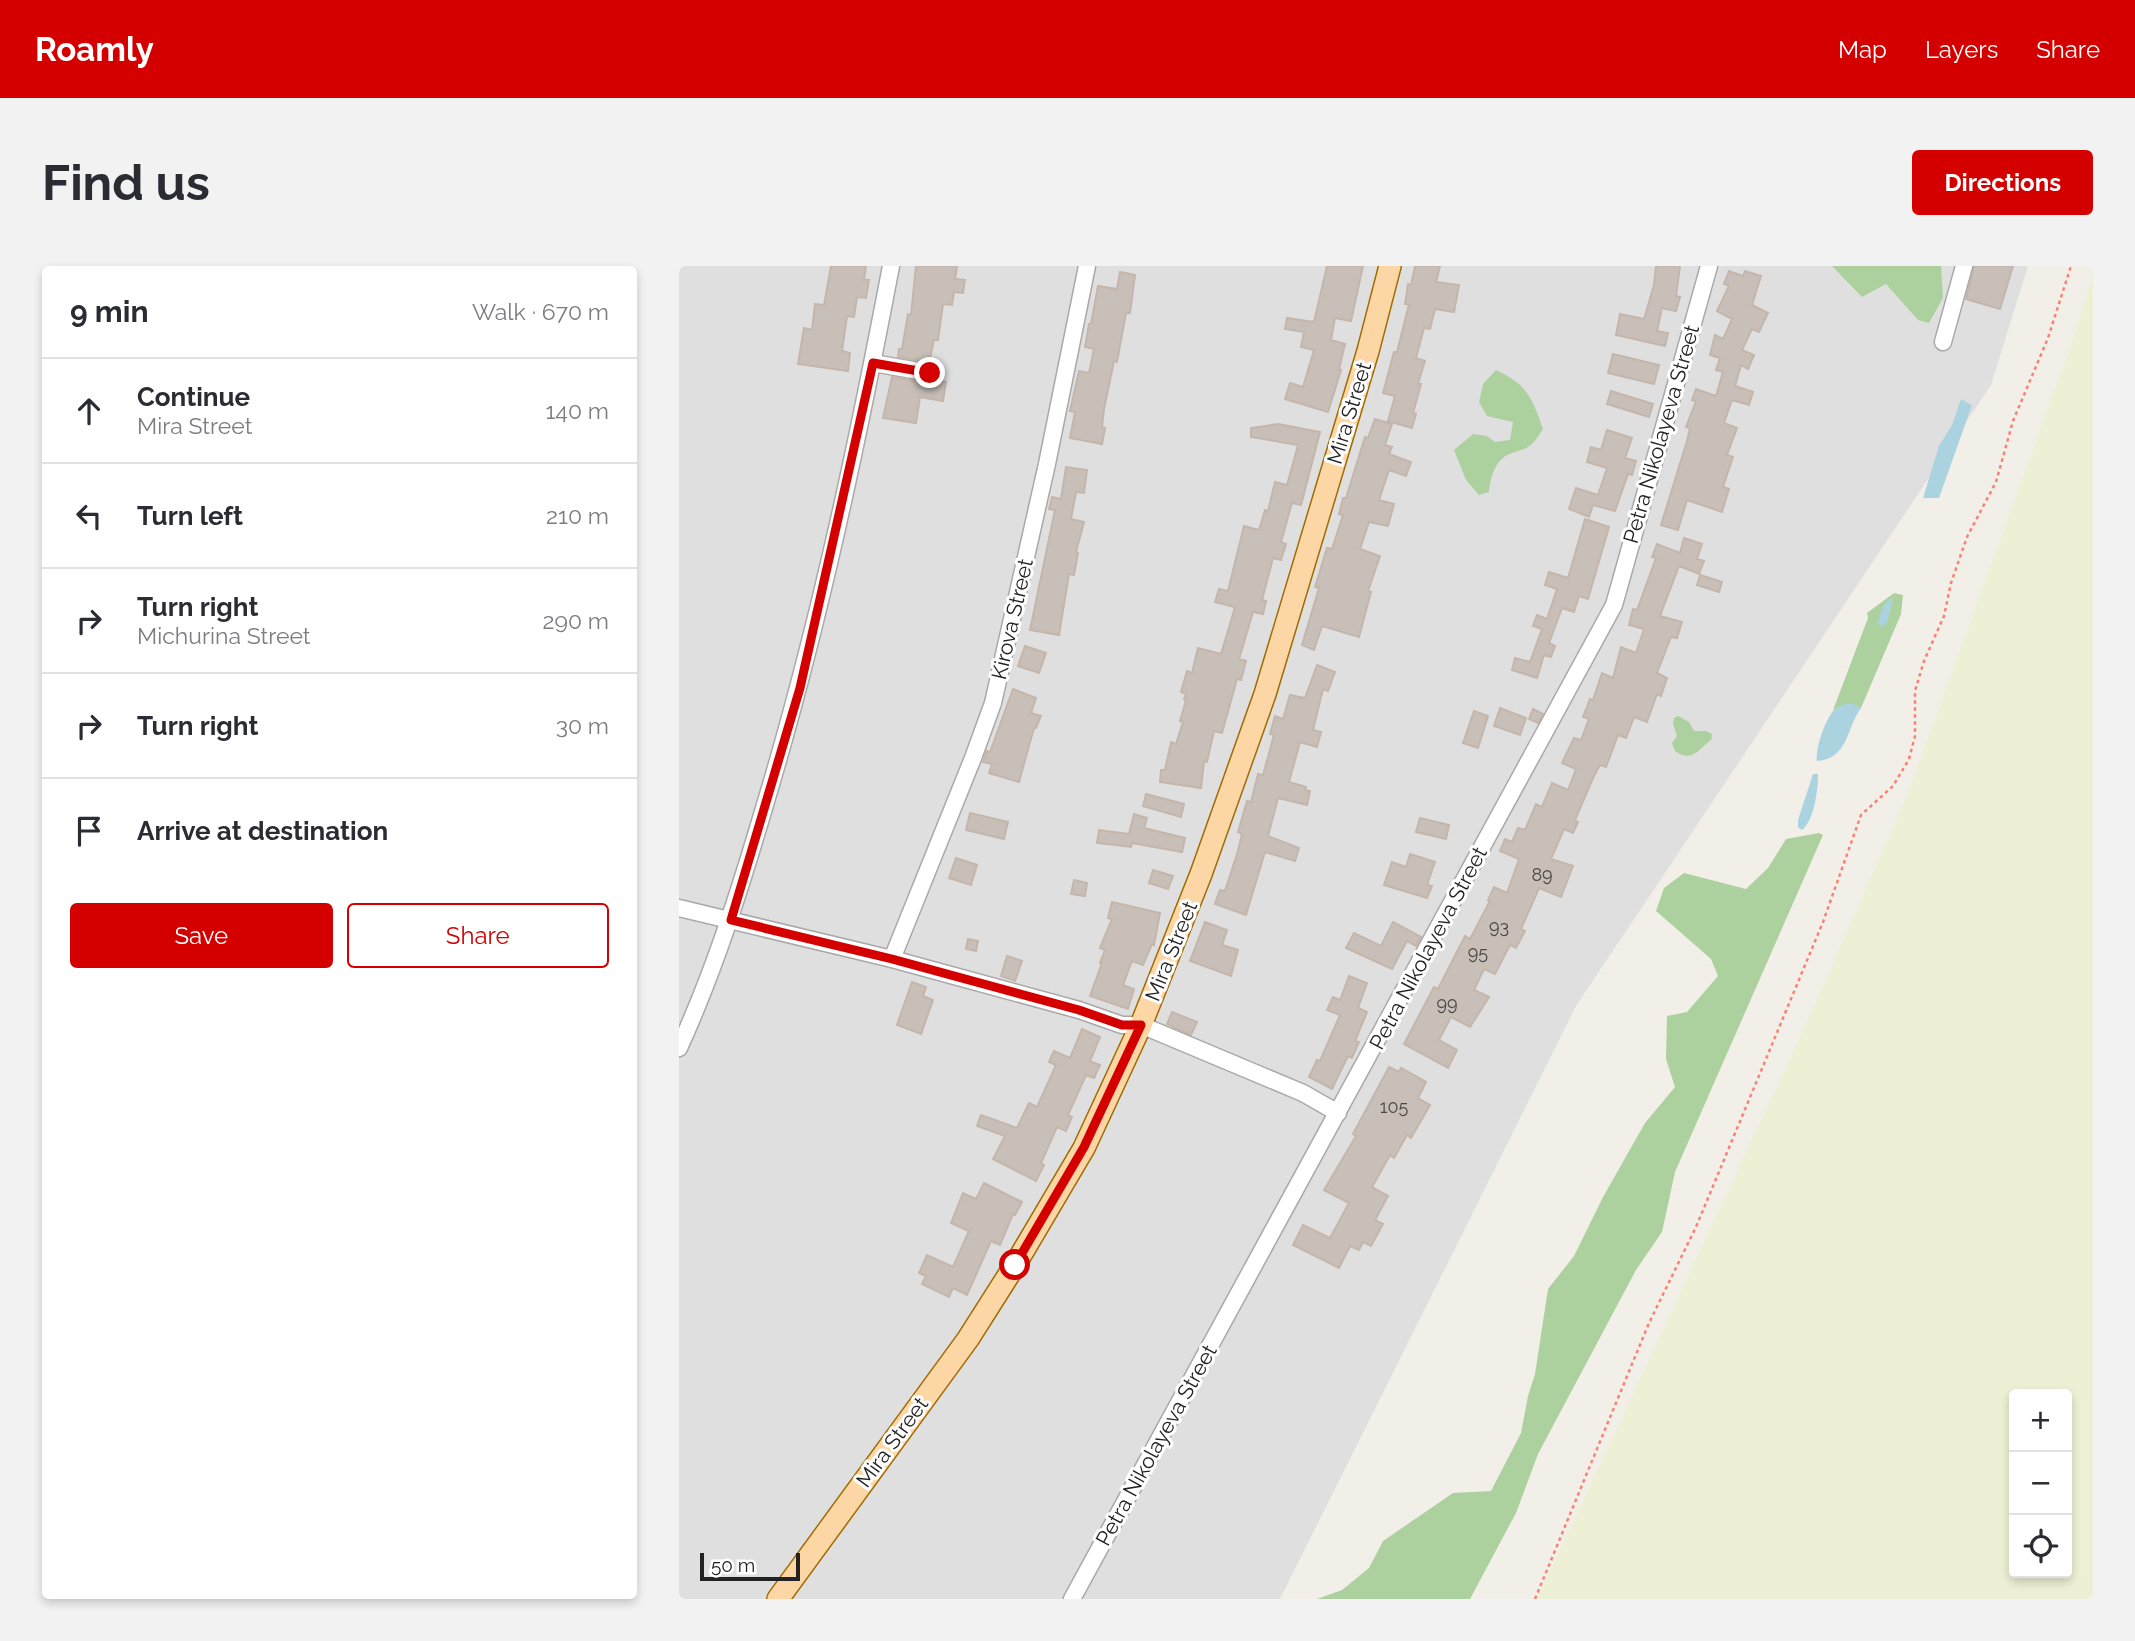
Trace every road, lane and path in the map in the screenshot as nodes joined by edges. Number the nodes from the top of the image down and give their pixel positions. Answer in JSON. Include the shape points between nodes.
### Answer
{"nodes":[{"id":1,"x":891,"y":266,"type":"edge"},
{"id":2,"x":1087,"y":266,"type":"edge"},
{"id":3,"x":1390,"y":266,"type":"edge"},
{"id":4,"x":1709,"y":266,"type":"edge"},
{"id":5,"x":1964,"y":266,"type":"edge"},
{"id":6,"x":2071,"y":266,"type":"edge"},
{"id":7,"x":1943,"y":342,"type":"dead end"},
{"id":8,"x":873,"y":363,"type":"junction"},
{"id":9,"x":930,"y":373,"type":"dead end"},
{"id":10,"x":679,"y":908,"type":"edge"},
{"id":11,"x":731,"y":920,"type":"junction"},
{"id":12,"x":892,"y":959,"type":"junction"},
{"id":13,"x":1141,"y":1025,"type":"junction"},
{"id":14,"x":679,"y":1048,"type":"edge"},
{"id":15,"x":1339,"y":1113,"type":"junction"},
{"id":16,"x":778,"y":1599,"type":"edge"},
{"id":17,"x":1072,"y":1599,"type":"edge"},
{"id":18,"x":1535,"y":1599,"type":"edge"}],
"edges":[{"from":1,"to":8,"type":"street"},
{"from":2,"to":12,"type":"street","name":"Kirova Street","via":[[993,703]]},
{"from":3,"to":13,"type":"main road","name":"Mira Street","via":[[1265,694]]},
{"from":4,"to":15,"type":"street","name":"Petra Nikolayeva Street","via":[[1614,605]]},
{"from":5,"to":7,"type":"street"},
{"from":6,"to":18,"type":"path","via":[[2048,338],[2013,421],[1996,482],[1968,537],[1944,616],[1924,661],[1915,691],[1916,736],[1909,759],[1893,786],[1861,815],[1823,922],[1707,1202],[1649,1323]]},
{"from":8,"to":9,"type":"street"},
{"from":8,"to":11,"type":"street","via":[[800,688]]},
{"from":10,"to":11,"type":"street"},
{"from":11,"to":12,"type":"street"},
{"from":11,"to":14,"type":"street"},
{"from":12,"to":13,"type":"street","via":[[1122,1025]]},
{"from":13,"to":15,"type":"street","via":[[1303,1093]]},
{"from":13,"to":16,"type":"main road","name":"Mira Street","via":[[1084,1147],[1015,1265],[968,1339]]},
{"from":15,"to":17,"type":"street","name":"Petra Nikolayeva Street"}]}
